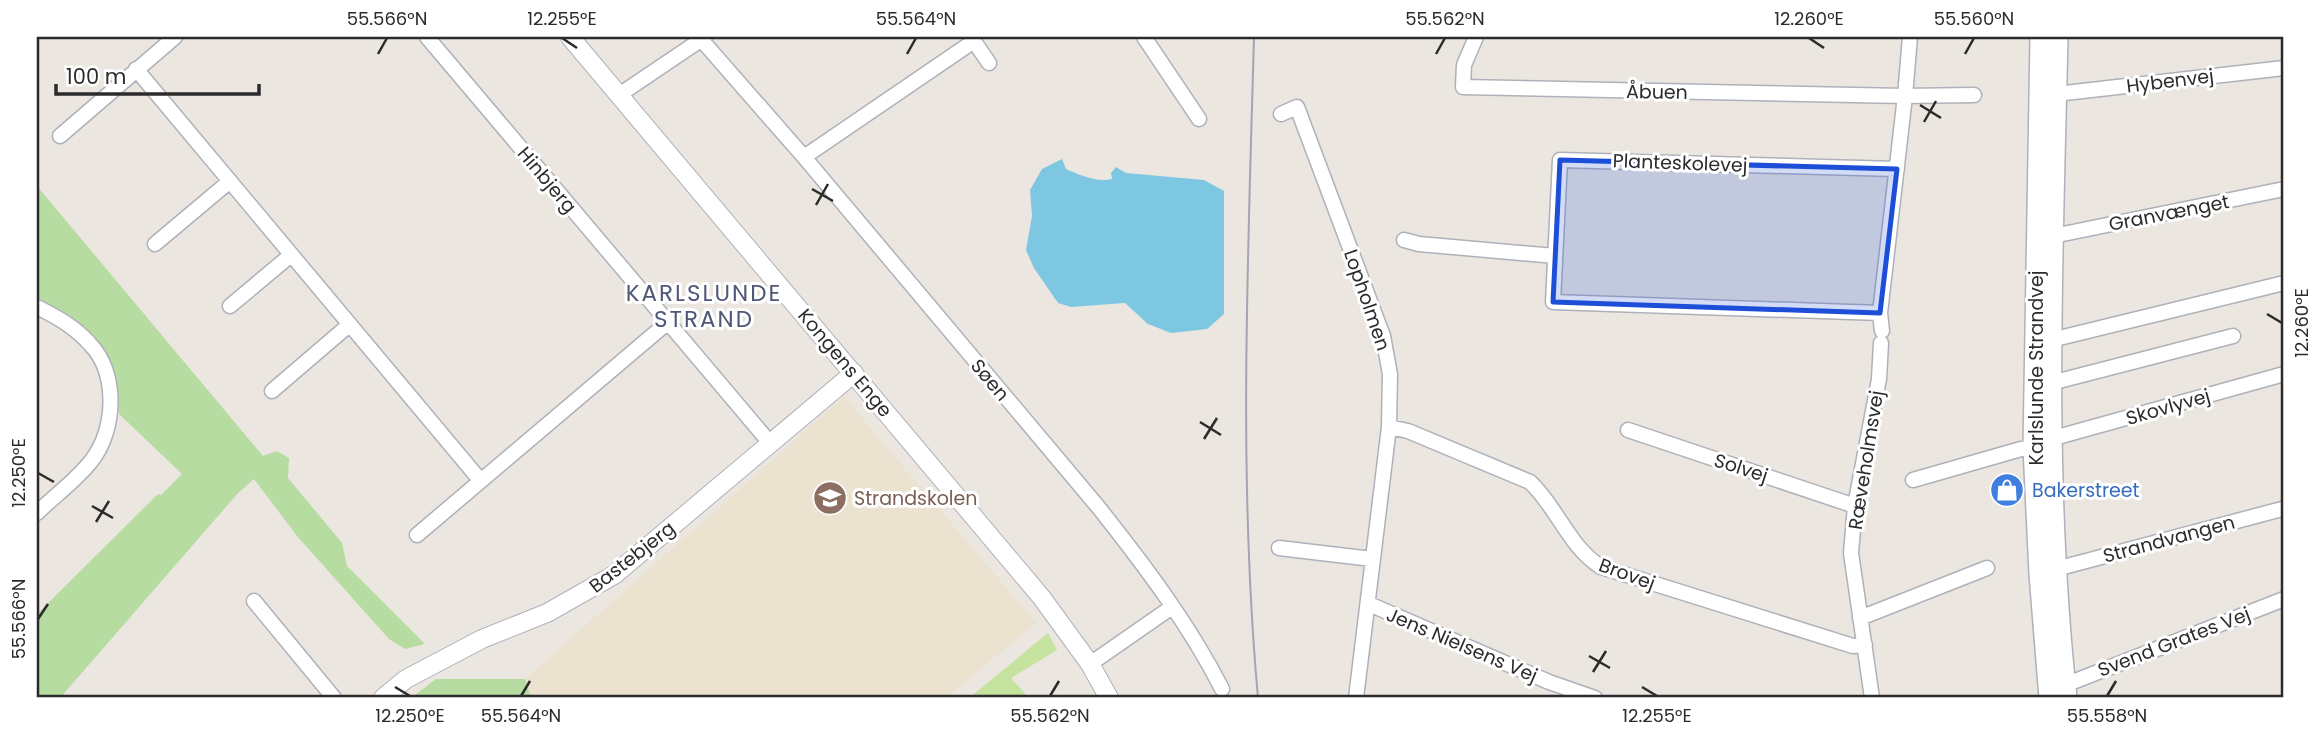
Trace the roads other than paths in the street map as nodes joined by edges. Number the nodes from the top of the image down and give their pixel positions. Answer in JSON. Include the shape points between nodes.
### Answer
{"nodes":[{"id":1,"x":175,"y":37,"type":"edge"},
{"id":2,"x":426,"y":37,"type":"edge"},
{"id":3,"x":570,"y":37,"type":"edge"},
{"id":4,"x":1144,"y":37,"type":"edge"},
{"id":5,"x":1476,"y":37,"type":"edge"},
{"id":6,"x":1910,"y":37,"type":"edge"},
{"id":7,"x":2041,"y":37,"type":"edge"},
{"id":8,"x":2057,"y":37,"type":"edge"},
{"id":9,"x":702,"y":38,"type":"edge"},
{"id":10,"x":972,"y":39,"type":"edge"},
{"id":11,"x":989,"y":63,"type":"dead end"},
{"id":12,"x":2284,"y":68,"type":"edge"},
{"id":13,"x":136,"y":69,"type":"junction"},
{"id":14,"x":2056,"y":94,"type":"junction"},
{"id":15,"x":619,"y":95,"type":"junction"},
{"id":16,"x":1974,"y":95,"type":"dead end"},
{"id":17,"x":1905,"y":96,"type":"junction"},
{"id":18,"x":1281,"y":114,"type":"dead end"},
{"id":19,"x":1199,"y":119,"type":"dead end"},
{"id":20,"x":60,"y":136,"type":"dead end"},
{"id":21,"x":804,"y":157,"type":"junction"},
{"id":22,"x":1896,"y":169,"type":"junction"},
{"id":23,"x":230,"y":181,"type":"junction"},
{"id":24,"x":2284,"y":190,"type":"edge"},
{"id":25,"x":2053,"y":236,"type":"junction"},
{"id":26,"x":1404,"y":240,"type":"dead end"},
{"id":27,"x":155,"y":244,"type":"dead end"},
{"id":28,"x":291,"y":255,"type":"junction"},
{"id":29,"x":1555,"y":256,"type":"junction"},
{"id":30,"x":2284,"y":283,"type":"edge"},
{"id":31,"x":230,"y":306,"type":"dead end"},
{"id":32,"x":37,"y":307,"type":"edge"},
{"id":33,"x":1880,"y":313,"type":"junction"},
{"id":34,"x":667,"y":323,"type":"junction"},
{"id":35,"x":349,"y":325,"type":"junction"},
{"id":36,"x":2233,"y":336,"type":"dead end"},
{"id":37,"x":2051,"y":340,"type":"junction"},
{"id":38,"x":854,"y":373,"type":"junction"},
{"id":39,"x":2284,"y":374,"type":"edge"},
{"id":40,"x":2051,"y":383,"type":"junction"},
{"id":41,"x":272,"y":391,"type":"dead end"},
{"id":42,"x":1388,"y":427,"type":"junction"},
{"id":43,"x":1628,"y":430,"type":"dead end"},
{"id":44,"x":2042,"y":442,"type":"junction"},
{"id":45,"x":770,"y":443,"type":"junction"},
{"id":46,"x":480,"y":480,"type":"junction"},
{"id":47,"x":1913,"y":480,"type":"dead end"},
{"id":48,"x":1855,"y":506,"type":"junction"},
{"id":49,"x":2282,"y":509,"type":"dead end"},
{"id":50,"x":37,"y":513,"type":"edge"},
{"id":51,"x":417,"y":535,"type":"dead end"},
{"id":52,"x":1279,"y":548,"type":"dead end"},
{"id":53,"x":1372,"y":559,"type":"junction"},
{"id":54,"x":1987,"y":568,"type":"dead end"},
{"id":55,"x":2056,"y":569,"type":"junction"},
{"id":56,"x":2284,"y":599,"type":"edge"},
{"id":57,"x":254,"y":601,"type":"dead end"},
{"id":58,"x":1368,"y":604,"type":"junction"},
{"id":59,"x":1172,"y":607,"type":"junction"},
{"id":60,"x":1860,"y":618,"type":"junction"},
{"id":61,"x":1865,"y":645,"type":"junction"},
{"id":62,"x":1090,"y":664,"type":"junction"},
{"id":63,"x":1222,"y":689,"type":"dead end"},
{"id":64,"x":2060,"y":694,"type":"edge"},
{"id":65,"x":334,"y":698,"type":"edge"},
{"id":66,"x":383,"y":698,"type":"edge"},
{"id":67,"x":1109,"y":698,"type":"edge"},
{"id":68,"x":1356,"y":698,"type":"edge"},
{"id":69,"x":1595,"y":698,"type":"edge"},
{"id":70,"x":1872,"y":698,"type":"edge"}],
"edges":[{"from":1,"to":13,"type":"street"},
{"from":2,"to":34,"type":"street","name":"Hinbjerg"},
{"from":3,"to":15,"type":"street","name":"Kongens Enge"},
{"from":4,"to":19,"type":"street"},
{"from":5,"to":17,"type":"street","name":"Åbuen","via":[[1464,65],[1463,88]]},
{"from":6,"to":17,"type":"street","name":"Ræveholmsvej"},
{"from":7,"to":44,"type":"main road","name":"Karlslunde Strandvej"},
{"from":8,"to":14,"type":"main road","name":"Karlslunde Strandvej"},
{"from":9,"to":15,"type":"street","name":"Søen"},
{"from":9,"to":21,"type":"street","name":"Søen"},
{"from":10,"to":11,"type":"street"},
{"from":10,"to":21,"type":"street"},
{"from":12,"to":14,"type":"street","name":"Hybenvej"},
{"from":13,"to":20,"type":"street"},
{"from":13,"to":23,"type":"street"},
{"from":14,"to":25,"type":"main road","name":"Karlslunde Strandvej"},
{"from":15,"to":38,"type":"street","name":"Kongens Enge"},
{"from":16,"to":17,"type":"street"},
{"from":17,"to":22,"type":"street","name":"Ræveholmsvej"},
{"from":18,"to":42,"type":"street","name":"Lopholmen","via":[[1297,107],[1383,336],[1390,374]]},
{"from":21,"to":59,"type":"street","name":"Søen","via":[[1099,508]]},
{"from":22,"to":29,"type":"street","name":"Planteskolevej","via":[[1560,160]]},
{"from":22,"to":33,"type":"street","name":"Ræveholmsvej"},
{"from":23,"to":27,"type":"street"},
{"from":23,"to":28,"type":"street"},
{"from":24,"to":25,"type":"street","name":"Granvænget"},
{"from":25,"to":37,"type":"main road","name":"Karlslunde Strandvej"},
{"from":26,"to":29,"type":"street"},
{"from":28,"to":31,"type":"street"},
{"from":28,"to":35,"type":"street"},
{"from":29,"to":33,"type":"street","name":"Planteskolevej","via":[[1553,303]]},
{"from":30,"to":37,"type":"street","name":"Karlslunde Strandvej"},
{"from":32,"to":50,"type":"street","via":[[69,324],[92,346],[105,367],[111,393],[107,427],[92,460]]},
{"from":33,"to":48,"type":"street","name":"Ræveholmsvej","via":[[1879,379]]},
{"from":34,"to":45,"type":"street","name":"Hinbjerg"},
{"from":34,"to":46,"type":"street"},
{"from":35,"to":41,"type":"street"},
{"from":35,"to":46,"type":"street"},
{"from":36,"to":40,"type":"street"},
{"from":37,"to":40,"type":"main road","name":"Karlslunde Strandvej"},
{"from":38,"to":45,"type":"street","name":"Bastebjerg"},
{"from":38,"to":62,"type":"street","name":"Kongens Enge","via":[[1042,598]]},
{"from":39,"to":44,"type":"street","name":"Skovlyvej"},
{"from":40,"to":44,"type":"main road","name":"Karlslunde Strandvej"},
{"from":42,"to":53,"type":"street","name":"Lopholmen"},
{"from":42,"to":61,"type":"street","name":"Brovej","via":[[1530,482],[1579,549],[1601,567],[1853,646]]},
{"from":43,"to":48,"type":"street","name":"Solvej"},
{"from":44,"to":47,"type":"street","name":"Skovlyvej"},
{"from":44,"to":55,"type":"main road","name":"Karlslunde Strandvej"},
{"from":44,"to":64,"type":"main road","name":"Karlslunde Strandvej","via":[[2040,574]]},
{"from":45,"to":66,"type":"street","name":"Bastebjerg","via":[[614,575],[547,613],[482,639],[406,679]]},
{"from":46,"to":51,"type":"street"},
{"from":48,"to":60,"type":"street","name":"Ræveholmsvej","via":[[1852,553]]},
{"from":49,"to":55,"type":"street","name":"Strandvangen"},
{"from":52,"to":53,"type":"street"},
{"from":53,"to":58,"type":"street","name":"Lopholmen"},
{"from":54,"to":60,"type":"street"},
{"from":55,"to":64,"type":"main road","name":"Karlslunde Strandvej"},
{"from":56,"to":64,"type":"street","name":"Svend Grates Vej"},
{"from":57,"to":65,"type":"street"},
{"from":58,"to":68,"type":"street","name":"Lopholmen"},
{"from":58,"to":69,"type":"street","name":"Jens Nielsens Vej"},
{"from":59,"to":62,"type":"street"},
{"from":59,"to":63,"type":"street","name":"Søen"},
{"from":60,"to":61,"type":"street","name":"Ræveholmsvej"},
{"from":61,"to":70,"type":"street","name":"Ræveholmsvej"},
{"from":62,"to":67,"type":"street","name":"Kongens Enge"}]}
